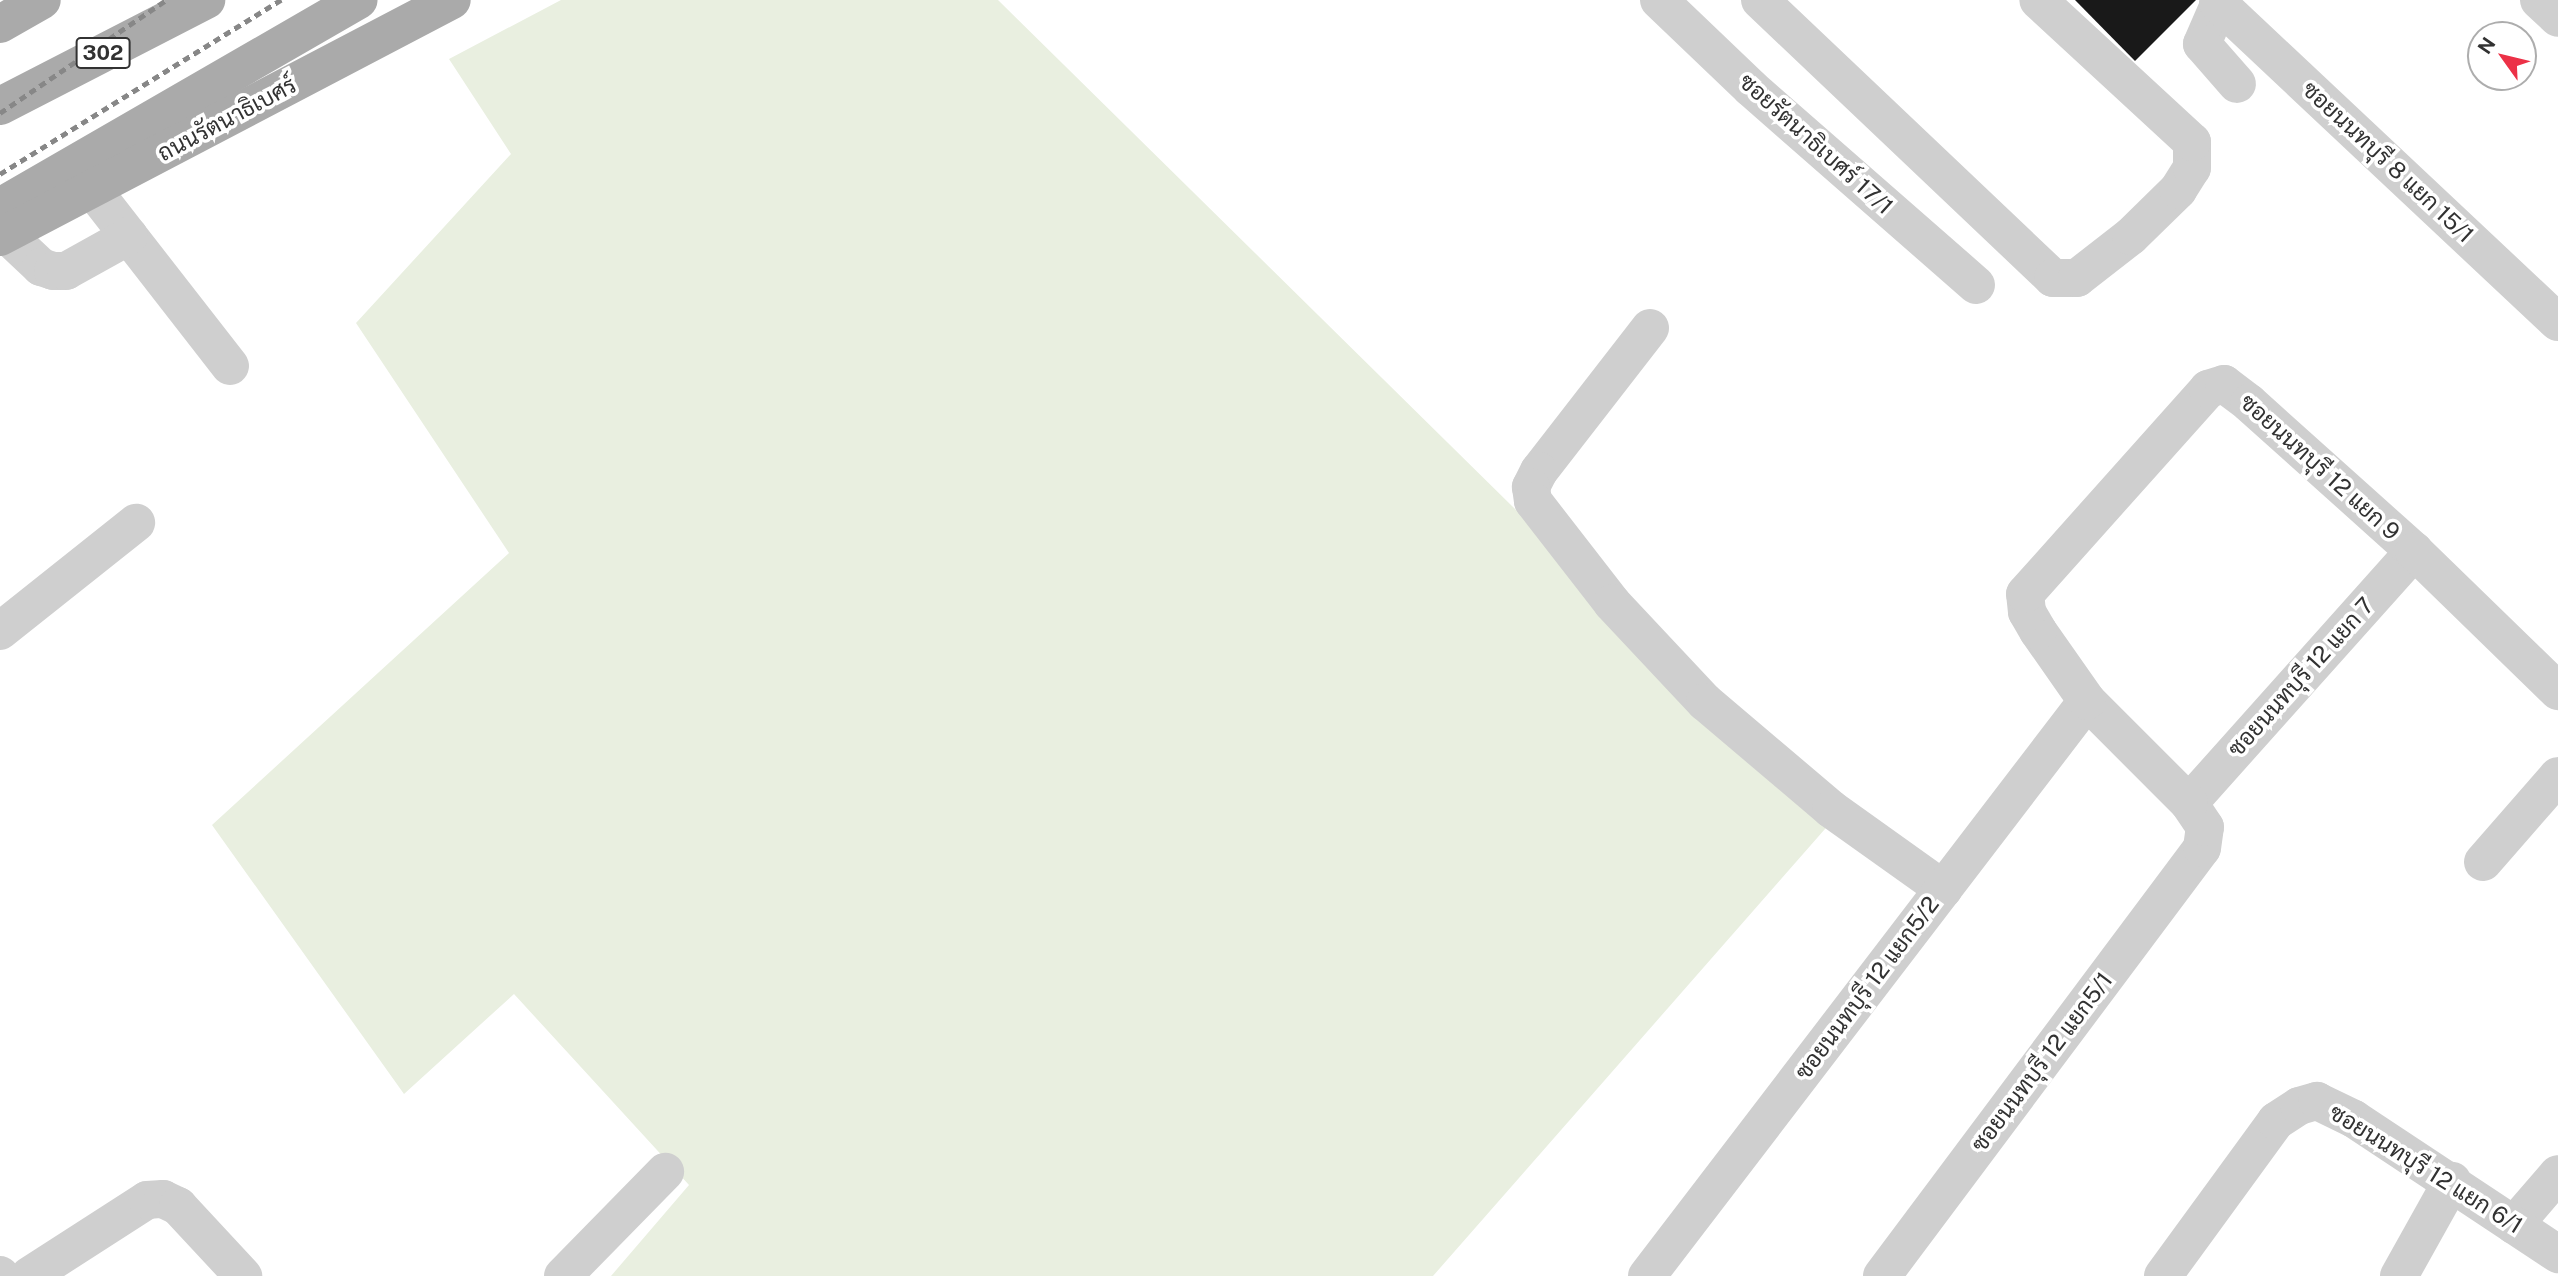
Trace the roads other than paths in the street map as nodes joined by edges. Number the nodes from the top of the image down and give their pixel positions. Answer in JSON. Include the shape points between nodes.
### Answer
{"nodes":[{"id":1,"x":42,"y":0,"type":"edge"},
{"id":2,"x":206,"y":0,"type":"edge"},
{"id":3,"x":359,"y":0,"type":"edge"},
{"id":4,"x":452,"y":0,"type":"edge"},
{"id":5,"x":1659,"y":0,"type":"edge"},
{"id":6,"x":1760,"y":0,"type":"edge"},
{"id":7,"x":2038,"y":0,"type":"edge"},
{"id":8,"x":2539,"y":0,"type":"edge"},
{"id":9,"x":2219,"y":1,"type":"edge"},
{"id":10,"x":2558,"y":18,"type":"edge"},
{"id":11,"x":0,"y":24,"type":"edge"},
{"id":12,"x":2237,"y":84,"type":"dead end"},
{"id":13,"x":0,"y":106,"type":"edge"},
{"id":14,"x":93,"y":190,"type":"junction"},
{"id":15,"x":2,"y":226,"type":"edge"},
{"id":16,"x":129,"y":236,"type":"junction"},
{"id":17,"x":1976,"y":285,"type":"dead end"},
{"id":18,"x":2558,"y":322,"type":"edge"},
{"id":19,"x":1650,"y":328,"type":"dead end"},
{"id":20,"x":230,"y":366,"type":"dead end"},
{"id":21,"x":136,"y":523,"type":"dead end"},
{"id":22,"x":2414,"y":551,"type":"junction"},
{"id":23,"x":0,"y":631,"type":"edge"},
{"id":24,"x":2558,"y":691,"type":"edge"},
{"id":25,"x":2087,"y":701,"type":"junction"},
{"id":26,"x":2558,"y":776,"type":"edge"},
{"id":27,"x":2189,"y":803,"type":"junction"},
{"id":28,"x":2483,"y":862,"type":"dead end"},
{"id":29,"x":1943,"y":889,"type":"junction"},
{"id":30,"x":665,"y":1171,"type":"dead end"},
{"id":31,"x":2558,"y":1174,"type":"edge"},
{"id":32,"x":2452,"y":1181,"type":"junction"},
{"id":33,"x":2514,"y":1224,"type":"junction"},
{"id":34,"x":2558,"y":1254,"type":"edge"},
{"id":35,"x":29,"y":1276,"type":"edge"},
{"id":36,"x":243,"y":1276,"type":"edge"},
{"id":37,"x":564,"y":1276,"type":"edge"},
{"id":38,"x":1647,"y":1276,"type":"edge"},
{"id":39,"x":1882,"y":1276,"type":"edge"},
{"id":40,"x":2163,"y":1276,"type":"edge"},
{"id":41,"x":2399,"y":1276,"type":"edge"}],
"edges":[{"from":1,"to":11,"type":"main road"},
{"from":2,"to":13,"type":"main road","number":"302"},
{"from":3,"to":15,"type":"main road"},
{"from":4,"to":14,"type":"main road","name":"ถนนรัตนาธิเบศร์"},
{"from":5,"to":17,"type":"street","name":"ซอยรัตนาธิเบศร์ 17/1","via":[[1751,88]]},
{"from":6,"to":7,"type":"street","via":[[2053,278],[2077,278],[2131,236],[2178,190],[2192,168],[2192,142]]},
{"from":8,"to":10,"type":"street"},
{"from":9,"to":12,"type":"street","via":[[2202,44]]},
{"from":9,"to":18,"type":"street","name":"ซอยนนทบุรี 8 แยก 15/1"},
{"from":14,"to":15,"type":"main road","name":"ถนนรัตนาธิเบศร์"},
{"from":14,"to":16,"type":"street"},
{"from":15,"to":16,"type":"street","via":[[41,267],[53,271],[66,271]]},
{"from":16,"to":20,"type":"street"},
{"from":19,"to":29,"type":"street","via":[[1539,471],[1531,487],[1533,501],[1612,603],[1705,702],[1831,809]]},
{"from":21,"to":23,"type":"street"},
{"from":22,"to":24,"type":"street","name":"ซอยนนทบุรี 12 แยก 9"},
{"from":22,"to":25,"type":"street","name":"ซอยนนทบุรี 12 แยก 9","via":[[2224,384],[2208,389],[2025,594],[2027,612],[2038,632]]},
{"from":22,"to":27,"type":"street","name":"ซอยนนทบุรี 12 แยก 7"},
{"from":25,"to":27,"type":"street"},
{"from":25,"to":29,"type":"street","name":"ซอยนนทบุรี 12 แยก5/2"},
{"from":26,"to":28,"type":"street"},
{"from":27,"to":39,"type":"street","name":"ซอยนนทบุรี 12 แยก5/1","via":[[2205,827],[2202,848]]},
{"from":29,"to":38,"type":"street","name":"ซอยนนทบุรี 12 แยก5/2"},
{"from":30,"to":37,"type":"street"},
{"from":31,"to":33,"type":"street"},
{"from":32,"to":33,"type":"street","name":"ซอยนนทบุรี 12 แยก 6/1"},
{"from":32,"to":40,"type":"street","name":"ซอยนนทบุรี 12 แยก 6/1","via":[[2354,1119],[2317,1101],[2299,1106],[2276,1121]]},
{"from":32,"to":41,"type":"street"},
{"from":33,"to":34,"type":"street","name":"ซอยนนทบุรี 12 แยก 6/1"},
{"from":35,"to":36,"type":"street","via":[[147,1200],[163,1199],[178,1206]]}]}
